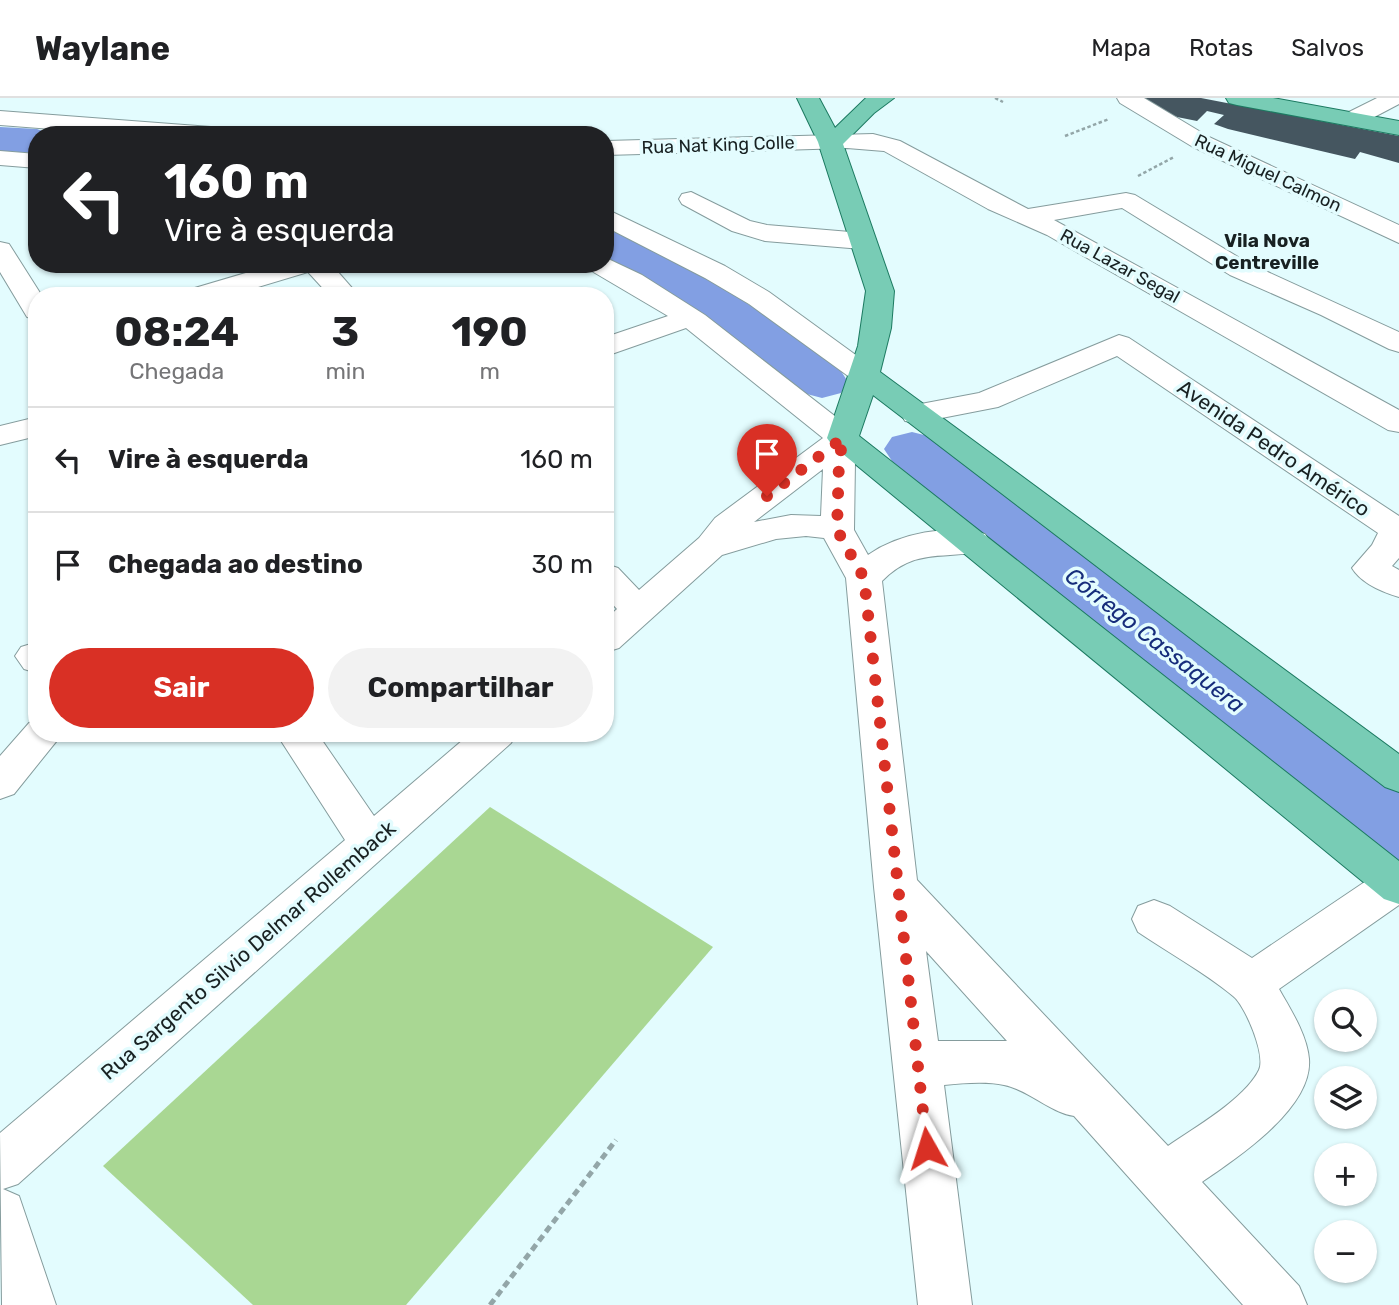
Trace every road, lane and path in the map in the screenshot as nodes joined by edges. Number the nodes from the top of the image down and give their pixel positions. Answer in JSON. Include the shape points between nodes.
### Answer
{"nodes":[{"id":1,"x":12,"y":98,"type":"edge"},
{"id":2,"x":808,"y":98,"type":"edge"},
{"id":3,"x":827,"y":98,"type":"edge"},
{"id":4,"x":995,"y":98,"type":"edge"},
{"id":5,"x":1237,"y":98,"type":"edge"},
{"id":6,"x":1300,"y":98,"type":"edge"},
{"id":7,"x":1394,"y":98,"type":"edge"},
{"id":8,"x":880,"y":99,"type":"edge"},
{"id":9,"x":1003,"y":102,"type":"dead end"},
{"id":10,"x":1133,"y":102,"type":"edge"},
{"id":11,"x":0,"y":104,"type":"edge"},
{"id":12,"x":1360,"y":115,"type":"junction"},
{"id":13,"x":1399,"y":117,"type":"edge"},
{"id":14,"x":0,"y":118,"type":"edge"},
{"id":15,"x":105,"y":126,"type":"edge"},
{"id":16,"x":1399,"y":128,"type":"edge"},
{"id":17,"x":1065,"y":136,"type":"dead end"},
{"id":18,"x":830,"y":142,"type":"junction"},
{"id":19,"x":1201,"y":142,"type":"junction"},
{"id":20,"x":614,"y":148,"type":"edge"},
{"id":21,"x":0,"y":158,"type":"edge"},
{"id":22,"x":28,"y":160,"type":"edge"},
{"id":23,"x":691,"y":199,"type":"dead end"},
{"id":24,"x":1105,"y":202,"type":"junction"},
{"id":25,"x":1399,"y":205,"type":"edge"},
{"id":26,"x":1023,"y":217,"type":"junction"},
{"id":27,"x":614,"y":221,"type":"edge"},
{"id":28,"x":1373,"y":222,"type":"junction"},
{"id":29,"x":1399,"y":234,"type":"edge"},
{"id":30,"x":862,"y":241,"type":"junction"},
{"id":31,"x":2,"y":258,"type":"edge"},
{"id":32,"x":614,"y":272,"type":"edge"},
{"id":33,"x":276,"y":273,"type":"edge"},
{"id":34,"x":324,"y":273,"type":"edge"},
{"id":35,"x":228,"y":287,"type":"edge"},
{"id":36,"x":337,"y":287,"type":"edge"},
{"id":37,"x":28,"y":297,"type":"edge"},
{"id":38,"x":688,"y":318,"type":"junction"},
{"id":39,"x":1399,"y":343,"type":"edge"},
{"id":40,"x":614,"y":344,"type":"edge"},
{"id":41,"x":865,"y":375,"type":"junction"},
{"id":42,"x":916,"y":414,"type":"junction"},
{"id":43,"x":1399,"y":423,"type":"edge"},
{"id":44,"x":28,"y":428,"type":"edge"},
{"id":45,"x":0,"y":436,"type":"edge"},
{"id":46,"x":843,"y":438,"type":"junction"},
{"id":47,"x":837,"y":530,"type":"junction"},
{"id":48,"x":973,"y":542,"type":"junction"},
{"id":49,"x":711,"y":547,"type":"junction"},
{"id":50,"x":864,"y":578,"type":"junction"},
{"id":51,"x":614,"y":584,"type":"edge"},
{"id":52,"x":1399,"y":585,"type":"edge"},
{"id":53,"x":638,"y":610,"type":"junction"},
{"id":54,"x":614,"y":632,"type":"edge"},
{"id":55,"x":35,"y":742,"type":"edge"},
{"id":56,"x":302,"y":742,"type":"edge"},
{"id":57,"x":487,"y":742,"type":"edge"},
{"id":58,"x":1399,"y":776,"type":"edge"},
{"id":59,"x":0,"y":783,"type":"edge"},
{"id":60,"x":370,"y":844,"type":"junction"},
{"id":61,"x":1398,"y":885,"type":"edge"},
{"id":62,"x":896,"y":887,"type":"junction"},
{"id":63,"x":1154,"y":919,"type":"dead end"},
{"id":64,"x":1252,"y":983,"type":"junction"},
{"id":65,"x":917,"y":1065,"type":"junction"},
{"id":66,"x":1096,"y":1106,"type":"junction"},
{"id":67,"x":617,"y":1140,"type":"dead end"},
{"id":68,"x":0,"y":1166,"type":"edge"},
{"id":69,"x":1163,"y":1180,"type":"junction"},
{"id":70,"x":0,"y":1214,"type":"edge"},
{"id":71,"x":29,"y":1305,"type":"edge"},
{"id":72,"x":490,"y":1305,"type":"edge"},
{"id":73,"x":946,"y":1305,"type":"edge"},
{"id":74,"x":1280,"y":1305,"type":"edge"}],
"edges":[{"from":1,"to":11,"type":"street"},
{"from":2,"to":18,"type":"main road"},
{"from":3,"to":8,"type":"main road","via":[[849,102]]},
{"from":4,"to":9,"type":"path"},
{"from":5,"to":12,"type":"main road"},
{"from":6,"to":12,"type":"main road"},
{"from":7,"to":12,"type":"street"},
{"from":8,"to":18,"type":"main road","via":[[859,111],[845,132]]},
{"from":10,"to":17,"type":"path"},
{"from":10,"to":19,"type":"street","name":"Rua Miguel Calmon"},
{"from":12,"to":13,"type":"main road"},
{"from":12,"to":16,"type":"main road"},
{"from":14,"to":15,"type":"street"},
{"from":18,"to":20,"type":"street","name":"Rua Nat King Colle"},
{"from":18,"to":26,"type":"street","name":"Rua Lazar Segal","via":[[873,141],[892,146]]},
{"from":18,"to":30,"type":"main road"},
{"from":19,"to":24,"type":"path","via":[[1114,190]]},
{"from":19,"to":28,"type":"street","name":"Rua Miguel Calmon"},
{"from":21,"to":22,"type":"street"},
{"from":23,"to":30,"type":"street","via":[[741,226],[765,233]]},
{"from":24,"to":26,"type":"street"},
{"from":24,"to":39,"type":"street","via":[[1134,203],[1220,258]]},
{"from":25,"to":28,"type":"street"},
{"from":26,"to":43,"type":"street","name":"Rua Lazar Segal","via":[[1098,253]]},
{"from":27,"to":41,"type":"street","via":[[759,298]]},
{"from":28,"to":29,"type":"street","name":"Rua Miguel Calmon"},
{"from":30,"to":41,"type":"main road","via":[[880,291]]},
{"from":31,"to":37,"type":"street"},
{"from":32,"to":38,"type":"street"},
{"from":33,"to":35,"type":"street"},
{"from":34,"to":36,"type":"street"},
{"from":38,"to":40,"type":"street"},
{"from":38,"to":46,"type":"street"},
{"from":41,"to":42,"type":"main road"},
{"from":41,"to":46,"type":"main road"},
{"from":42,"to":52,"type":"street","name":"Avenida Pedro Américo","via":[[988,401],[1119,344],[1397,530],[1370,568]]},
{"from":42,"to":58,"type":"main road"},
{"from":44,"to":45,"type":"street"},
{"from":46,"to":47,"type":"street"},
{"from":46,"to":48,"type":"main road"},
{"from":46,"to":49,"type":"street","via":[[727,526]]},
{"from":47,"to":49,"type":"street","via":[[787,524]]},
{"from":47,"to":50,"type":"street"},
{"from":48,"to":50,"type":"street","via":[[937,542],[894,552]]},
{"from":48,"to":61,"type":"main road"},
{"from":49,"to":53,"type":"street"},
{"from":50,"to":62,"type":"street"},
{"from":51,"to":53,"type":"street"},
{"from":53,"to":54,"type":"street"},
{"from":55,"to":59,"type":"street"},
{"from":56,"to":60,"type":"street"},
{"from":57,"to":60,"type":"street","name":"Rua Sargento Silvio Delmar Rollemback"},
{"from":60,"to":68,"type":"street","name":"Rua Sargento Silvio Delmar Rollemback"},
{"from":61,"to":64,"type":"street"},
{"from":62,"to":65,"type":"street"},
{"from":62,"to":66,"type":"street"},
{"from":63,"to":64,"type":"street"},
{"from":64,"to":69,"type":"street","via":[[1284,1054],[1283,1077],[1265,1103]]},
{"from":65,"to":66,"type":"street","via":[[963,1060],[1010,1063]]},
{"from":65,"to":73,"type":"street"},
{"from":66,"to":69,"type":"street"},
{"from":67,"to":72,"type":"path"},
{"from":69,"to":74,"type":"street"},
{"from":70,"to":71,"type":"street"}]}
